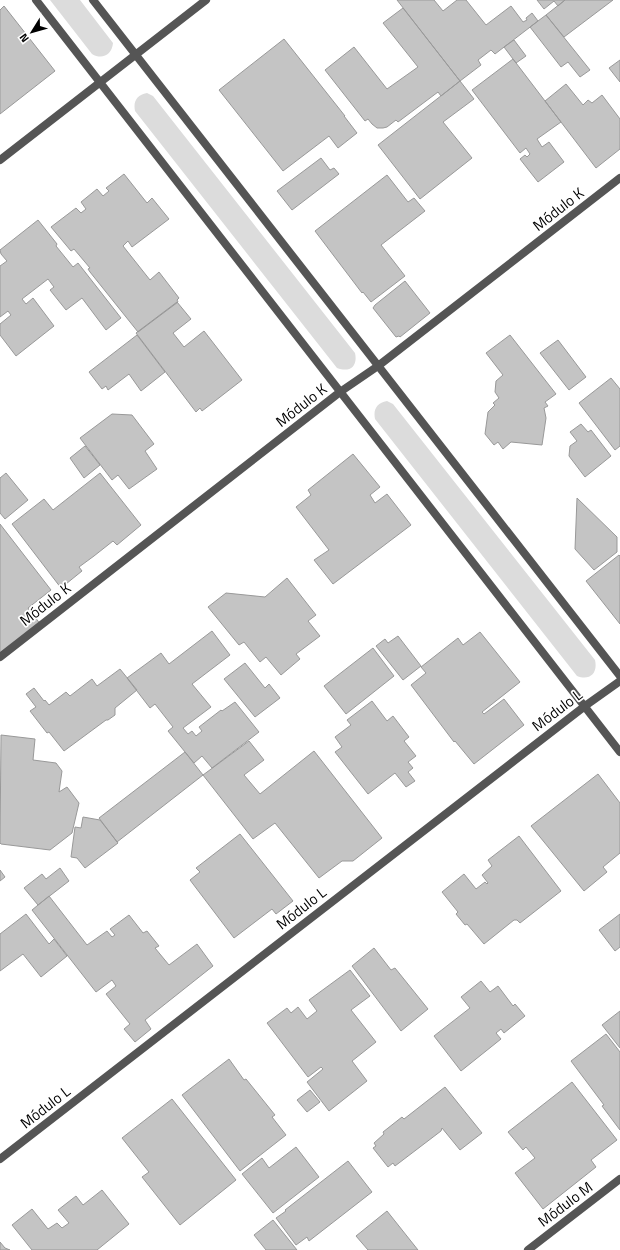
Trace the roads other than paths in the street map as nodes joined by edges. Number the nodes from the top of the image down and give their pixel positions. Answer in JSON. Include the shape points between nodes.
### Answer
{"nodes":[{"id":1,"x":36,"y":0,"type":"edge"},
{"id":2,"x":93,"y":0,"type":"edge"},
{"id":3,"x":206,"y":0,"type":"edge"},
{"id":4,"x":135,"y":55,"type":"junction"},
{"id":5,"x":99,"y":83,"type":"junction"},
{"id":6,"x":0,"y":160,"type":"edge"},
{"id":7,"x":620,"y":178,"type":"edge"},
{"id":8,"x":378,"y":366,"type":"junction"},
{"id":9,"x":340,"y":392,"type":"junction"},
{"id":10,"x":0,"y":657,"type":"edge"},
{"id":11,"x":620,"y":676,"type":"edge"},
{"id":12,"x":620,"y":681,"type":"edge"},
{"id":13,"x":585,"y":706,"type":"junction"},
{"id":14,"x":620,"y":752,"type":"edge"},
{"id":15,"x":0,"y":1159,"type":"edge"},
{"id":16,"x":620,"y":1179,"type":"edge"},
{"id":17,"x":528,"y":1250,"type":"edge"}],
"edges":[{"from":1,"to":5,"type":"street"},
{"from":2,"to":4,"type":"street"},
{"from":3,"to":4,"type":"street"},
{"from":4,"to":5,"type":"street"},
{"from":4,"to":8,"type":"street"},
{"from":5,"to":6,"type":"street"},
{"from":5,"to":9,"type":"street"},
{"from":7,"to":8,"type":"street","name":"Módulo K"},
{"from":8,"to":9,"type":"street","name":"Módulo K"},
{"from":8,"to":11,"type":"street"},
{"from":9,"to":10,"type":"street","name":"Módulo K"},
{"from":9,"to":13,"type":"street"},
{"from":12,"to":13,"type":"street","name":"Módulo L"},
{"from":13,"to":14,"type":"street"},
{"from":13,"to":15,"type":"street","name":"Módulo L"},
{"from":16,"to":17,"type":"street","name":"Módulo M"}]}
